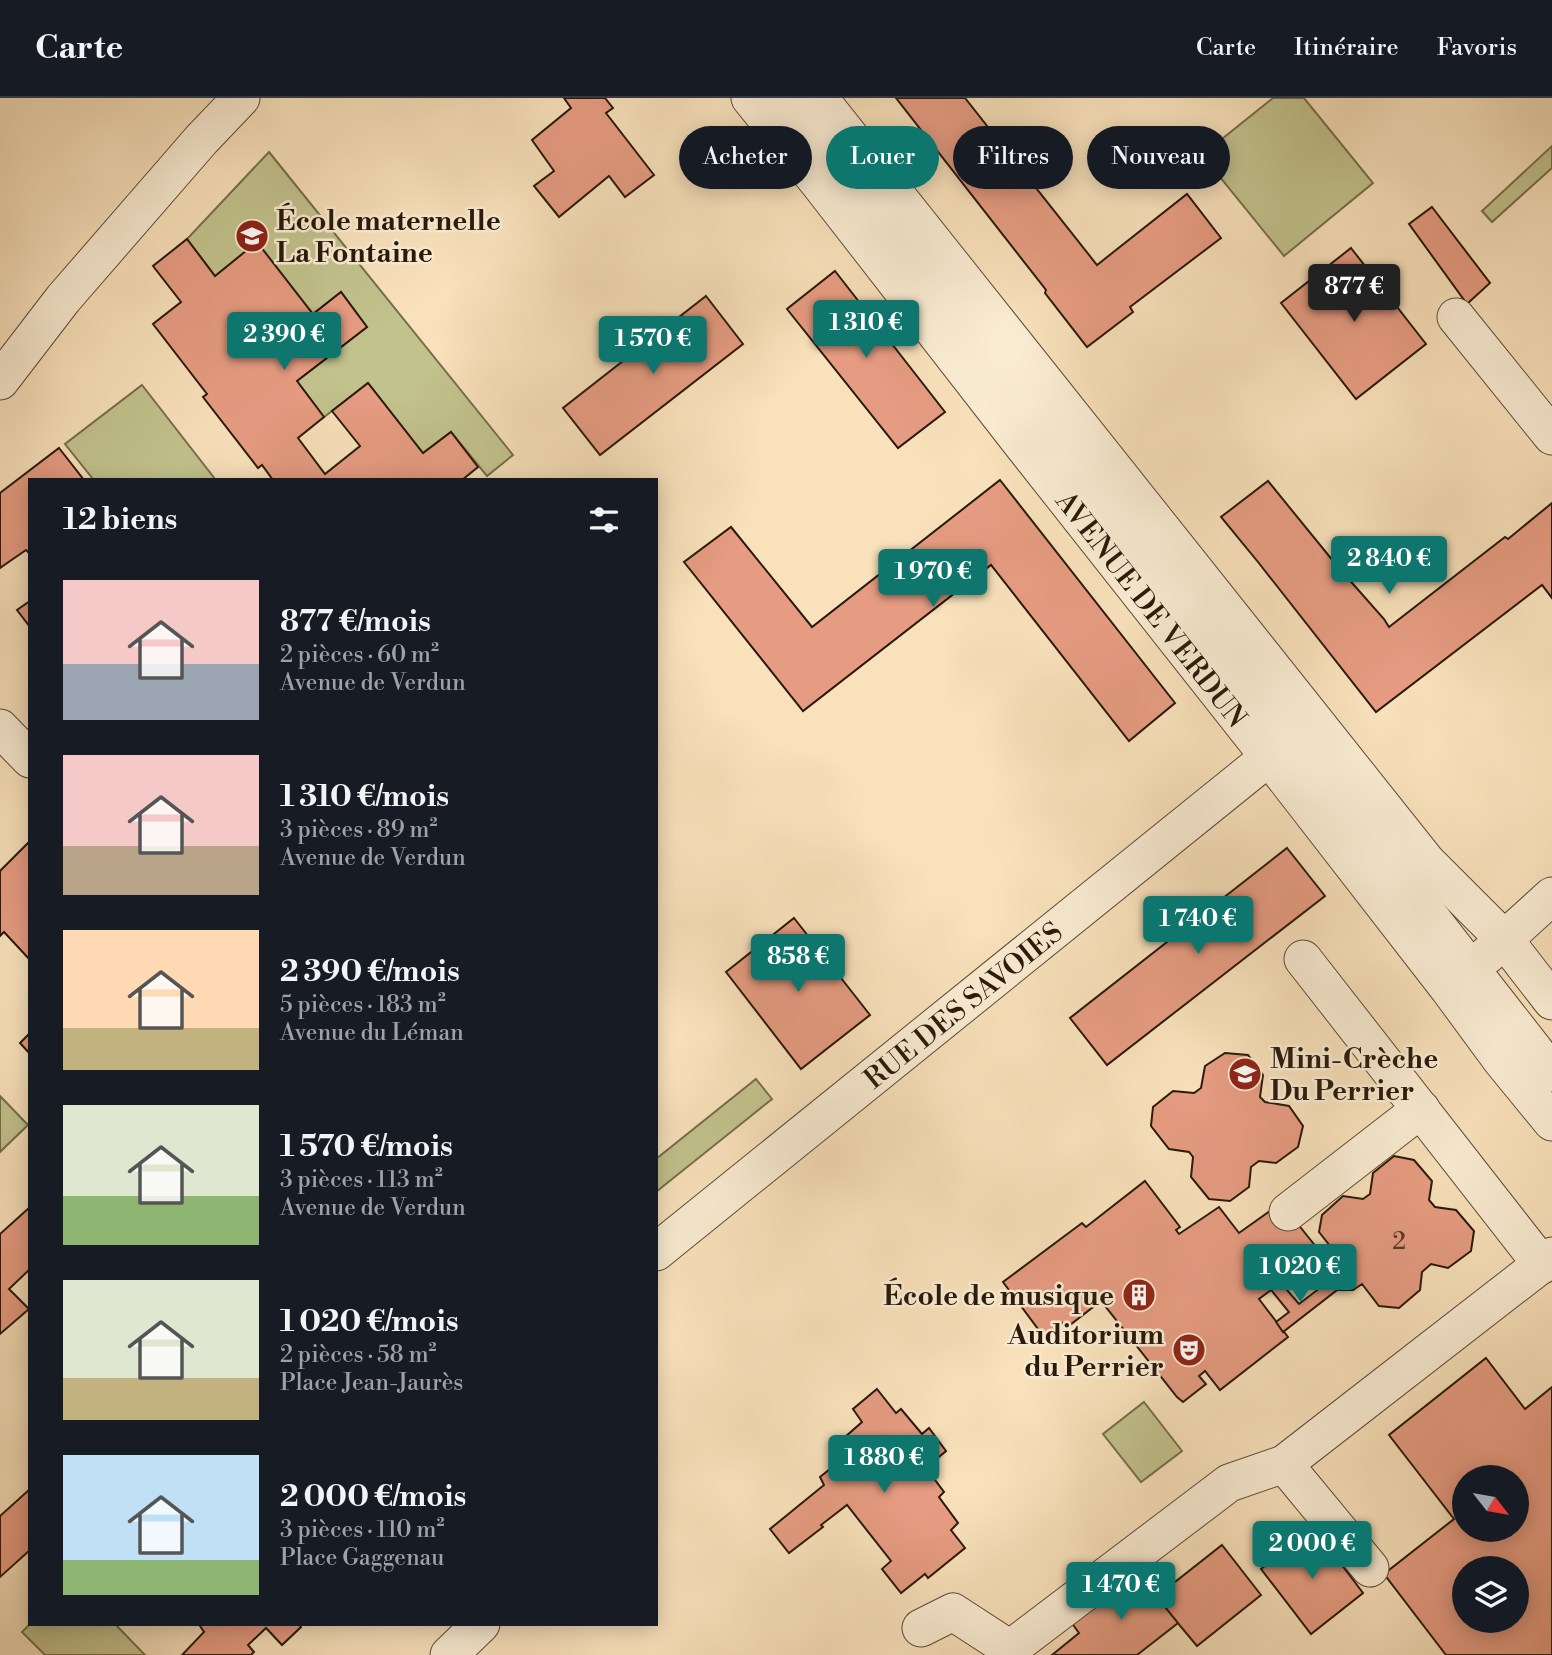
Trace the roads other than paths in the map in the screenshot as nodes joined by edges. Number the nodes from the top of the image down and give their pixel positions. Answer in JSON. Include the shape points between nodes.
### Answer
{"nodes":[{"id":1,"x":241,"y":98,"type":"edge"},
{"id":2,"x":750,"y":98,"type":"edge"},
{"id":3,"x":786,"y":98,"type":"edge"},
{"id":4,"x":819,"y":98,"type":"edge"},
{"id":5,"x":1456,"y":317,"type":"dead end"},
{"id":6,"x":0,"y":381,"type":"edge"},
{"id":7,"x":1552,"y":436,"type":"edge"},
{"id":8,"x":0,"y":728,"type":"edge"},
{"id":9,"x":28,"y":757,"type":"edge"},
{"id":10,"x":1269,"y":757,"type":"junction"},
{"id":11,"x":1552,"y":896,"type":"edge"},
{"id":12,"x":1504,"y":939,"type":"junction"},
{"id":13,"x":1303,"y":960,"type":"dead end"},
{"id":14,"x":1460,"y":979,"type":"junction"},
{"id":15,"x":1552,"y":1001,"type":"edge"},
{"id":16,"x":1552,"y":1073,"type":"edge"},
{"id":17,"x":1421,"y":1109,"type":"junction"},
{"id":18,"x":1552,"y":1122,"type":"edge"},
{"id":19,"x":1288,"y":1212,"type":"dead end"},
{"id":20,"x":658,"y":1250,"type":"edge"},
{"id":21,"x":1547,"y":1260,"type":"edge"},
{"id":22,"x":1284,"y":1464,"type":"junction"},
{"id":23,"x":1370,"y":1568,"type":"dead end"},
{"id":24,"x":479,"y":1626,"type":"edge"},
{"id":25,"x":921,"y":1628,"type":"dead end"},
{"id":26,"x":449,"y":1655,"type":"edge"}],
"edges":[{"from":1,"to":6,"type":"street","via":[[63,299]]},
{"from":2,"to":10,"type":"street","name":"AVENUE DE VERDUN"},
{"from":3,"to":14,"type":"street","name":"AVENUE DE VERDUN","via":[[1237,670]]},
{"from":4,"to":12,"type":"street","name":"AVENUE DE VERDUN","via":[[1426,861]]},
{"from":5,"to":7,"type":"street"},
{"from":8,"to":9,"type":"street"},
{"from":10,"to":14,"type":"street","name":"AVENUE DE VERDUN"},
{"from":10,"to":20,"type":"street","name":"RUE DES SAVOIES"},
{"from":11,"to":12,"type":"street"},
{"from":12,"to":14,"type":"street"},
{"from":12,"to":15,"type":"street","name":"AVENUE DE VERDUN"},
{"from":13,"to":17,"type":"street"},
{"from":14,"to":16,"type":"street","name":"AVENUE DE VERDUN"},
{"from":14,"to":18,"type":"street","name":"AVENUE DE VERDUN","via":[[1503,1061]]},
{"from":17,"to":19,"type":"street"},
{"from":17,"to":21,"type":"street"},
{"from":21,"to":22,"type":"street"},
{"from":22,"to":23,"type":"street"},
{"from":22,"to":25,"type":"street","via":[[1228,1483],[1010,1649],[953,1612]]},
{"from":24,"to":26,"type":"street"}]}
